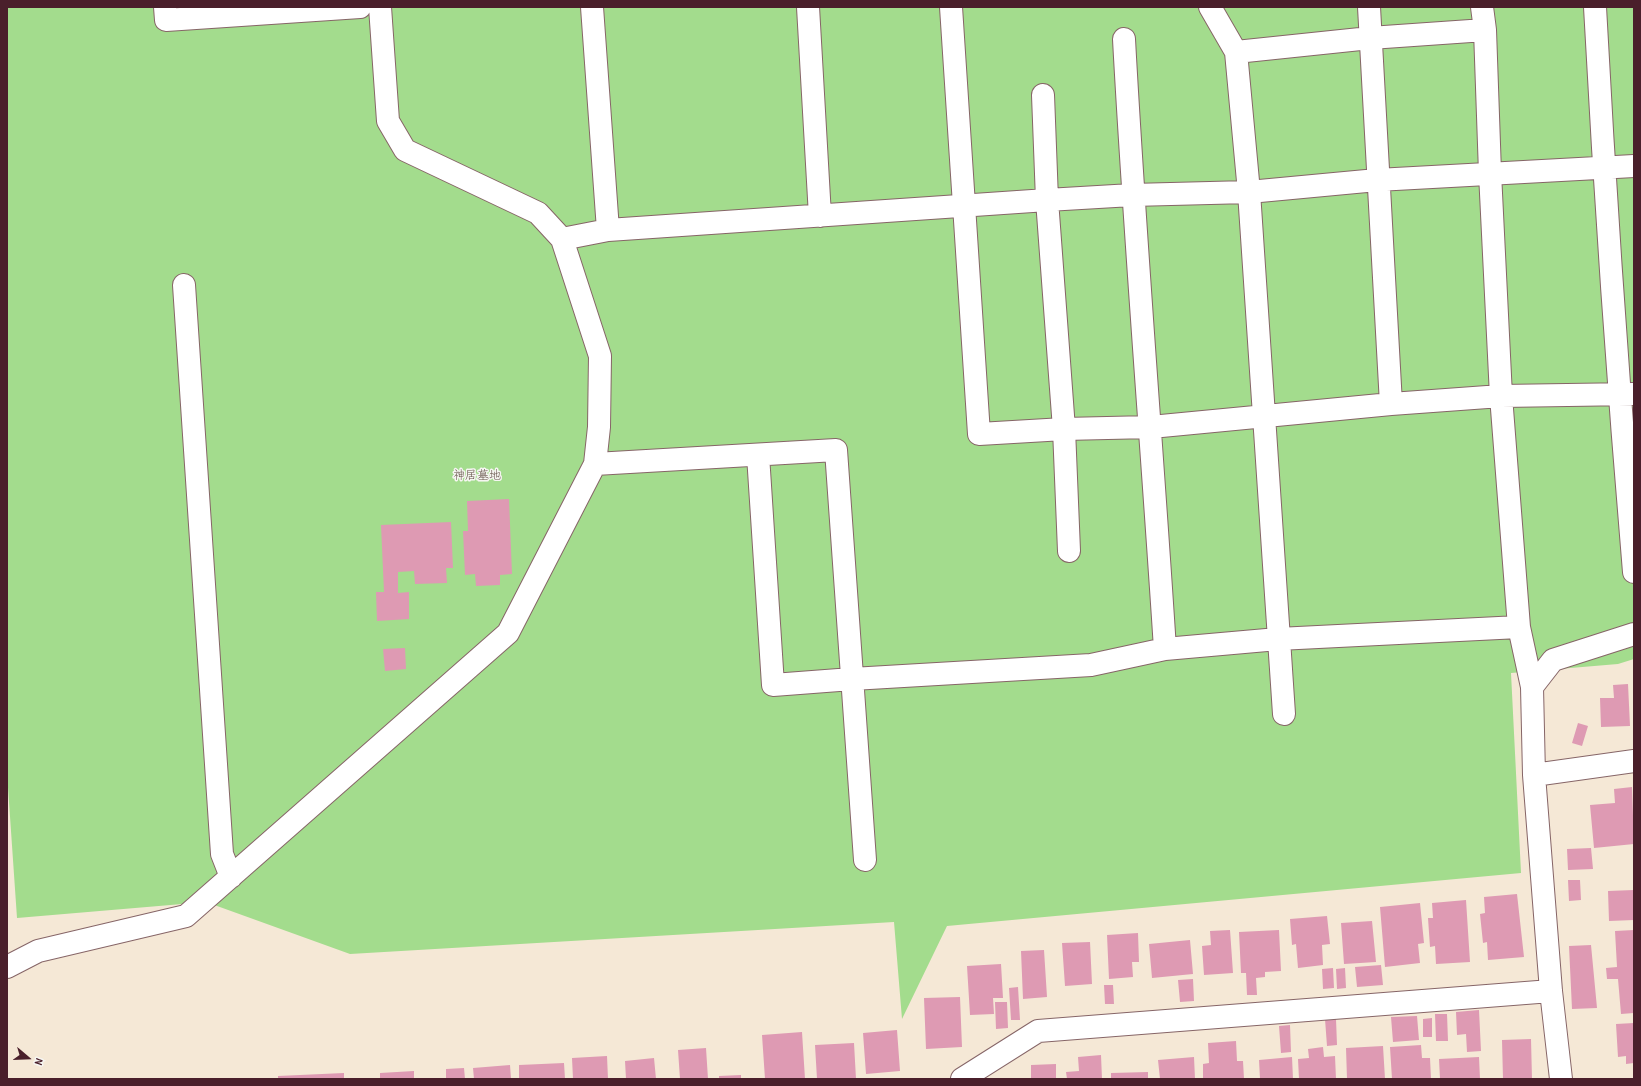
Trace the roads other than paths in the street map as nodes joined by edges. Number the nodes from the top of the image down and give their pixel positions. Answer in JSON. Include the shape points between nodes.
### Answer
{"nodes":[{"id":1,"x":165,"y":7,"type":"edge"},
{"id":2,"x":360,"y":7,"type":"edge"},
{"id":3,"x":380,"y":7,"type":"edge"},
{"id":4,"x":592,"y":7,"type":"edge"},
{"id":5,"x":808,"y":7,"type":"edge"},
{"id":6,"x":951,"y":7,"type":"edge"},
{"id":7,"x":1210,"y":7,"type":"edge"},
{"id":8,"x":1369,"y":7,"type":"edge"},
{"id":9,"x":1482,"y":7,"type":"edge"},
{"id":10,"x":1595,"y":7,"type":"edge"},
{"id":11,"x":1485,"y":30,"type":"junction"},
{"id":12,"x":1370,"y":38,"type":"junction"},
{"id":13,"x":1124,"y":39,"type":"dead end"},
{"id":14,"x":1236,"y":52,"type":"junction"},
{"id":15,"x":1043,"y":95,"type":"dead end"},
{"id":16,"x":1634,"y":166,"type":"edge"},
{"id":17,"x":1603,"y":167,"type":"junction"},
{"id":18,"x":1490,"y":173,"type":"junction"},
{"id":19,"x":1378,"y":180,"type":"junction"},
{"id":20,"x":1249,"y":192,"type":"junction"},
{"id":21,"x":1132,"y":195,"type":"junction"},
{"id":22,"x":1047,"y":200,"type":"junction"},
{"id":23,"x":964,"y":206,"type":"junction"},
{"id":24,"x":820,"y":216,"type":"junction"},
{"id":25,"x":608,"y":230,"type":"junction"},
{"id":26,"x":562,"y":239,"type":"junction"},
{"id":27,"x":184,"y":284,"type":"dead end"},
{"id":28,"x":1626,"y":394,"type":"edge"},
{"id":29,"x":1501,"y":396,"type":"junction"},
{"id":30,"x":1391,"y":404,"type":"junction"},
{"id":31,"x":1263,"y":416,"type":"junction"},
{"id":32,"x":1151,"y":427,"type":"junction"},
{"id":33,"x":1064,"y":429,"type":"junction"},
{"id":34,"x":758,"y":454,"type":"junction"},
{"id":35,"x":595,"y":464,"type":"junction"},
{"id":36,"x":1069,"y":551,"type":"dead end"},
{"id":37,"x":1634,"y":572,"type":"edge"},
{"id":38,"x":1519,"y":627,"type":"junction"},
{"id":39,"x":1634,"y":634,"type":"edge"},
{"id":40,"x":1278,"y":639,"type":"junction"},
{"id":41,"x":1166,"y":649,"type":"junction"},
{"id":42,"x":852,"y":679,"type":"junction"},
{"id":43,"x":1532,"y":687,"type":"junction"},
{"id":44,"x":1284,"y":714,"type":"dead end"},
{"id":45,"x":1634,"y":761,"type":"edge"},
{"id":46,"x":1534,"y":775,"type":"junction"},
{"id":47,"x":865,"y":860,"type":"dead end"},
{"id":48,"x":231,"y":877,"type":"junction"},
{"id":49,"x":7,"y":967,"type":"edge"},
{"id":50,"x":1551,"y":991,"type":"junction"},
{"id":51,"x":962,"y":1079,"type":"edge"},
{"id":52,"x":1561,"y":1079,"type":"edge"}],
"edges":[{"from":1,"to":2,"type":"street","via":[[166,20]]},
{"from":3,"to":26,"type":"street","via":[[388,121],[405,150],[538,213]]},
{"from":4,"to":25,"type":"street"},
{"from":5,"to":24,"type":"street"},
{"from":6,"to":23,"type":"street"},
{"from":7,"to":14,"type":"street"},
{"from":8,"to":12,"type":"street"},
{"from":9,"to":11,"type":"street"},
{"from":10,"to":17,"type":"street"},
{"from":11,"to":12,"type":"street"},
{"from":11,"to":18,"type":"street"},
{"from":12,"to":14,"type":"street"},
{"from":12,"to":19,"type":"street"},
{"from":13,"to":21,"type":"street"},
{"from":14,"to":20,"type":"street"},
{"from":15,"to":22,"type":"street"},
{"from":16,"to":17,"type":"street"},
{"from":17,"to":18,"type":"street"},
{"from":17,"to":28,"type":"street"},
{"from":18,"to":19,"type":"street"},
{"from":18,"to":29,"type":"street"},
{"from":19,"to":20,"type":"street"},
{"from":19,"to":30,"type":"street"},
{"from":20,"to":21,"type":"street"},
{"from":20,"to":31,"type":"street"},
{"from":21,"to":22,"type":"street"},
{"from":21,"to":32,"type":"street"},
{"from":22,"to":23,"type":"street"},
{"from":22,"to":33,"type":"street"},
{"from":23,"to":24,"type":"street"},
{"from":23,"to":33,"type":"street","via":[[978,434]]},
{"from":24,"to":25,"type":"street"},
{"from":25,"to":26,"type":"street"},
{"from":26,"to":35,"type":"street","via":[[600,356],[599,427]]},
{"from":27,"to":48,"type":"street","via":[[222,854]]},
{"from":28,"to":29,"type":"street"},
{"from":28,"to":37,"type":"street"},
{"from":29,"to":30,"type":"street"},
{"from":29,"to":38,"type":"street"},
{"from":30,"to":31,"type":"street"},
{"from":31,"to":32,"type":"street"},
{"from":31,"to":40,"type":"street"},
{"from":32,"to":33,"type":"street"},
{"from":32,"to":41,"type":"street"},
{"from":33,"to":36,"type":"street"},
{"from":34,"to":35,"type":"street"},
{"from":34,"to":42,"type":"street","via":[[836,450]]},
{"from":34,"to":42,"type":"street","via":[[773,685]]},
{"from":35,"to":48,"type":"street","via":[[508,633]]},
{"from":38,"to":40,"type":"street"},
{"from":38,"to":43,"type":"street"},
{"from":39,"to":43,"type":"street","via":[[1553,660]]},
{"from":40,"to":41,"type":"street"},
{"from":40,"to":44,"type":"street"},
{"from":41,"to":42,"type":"street","via":[[1091,665]]},
{"from":42,"to":47,"type":"street"},
{"from":43,"to":46,"type":"street"},
{"from":45,"to":46,"type":"street"},
{"from":46,"to":50,"type":"street"},
{"from":48,"to":49,"type":"street","via":[[186,916],[38,952]]},
{"from":50,"to":51,"type":"street","via":[[1038,1031]]},
{"from":50,"to":52,"type":"street"}]}
